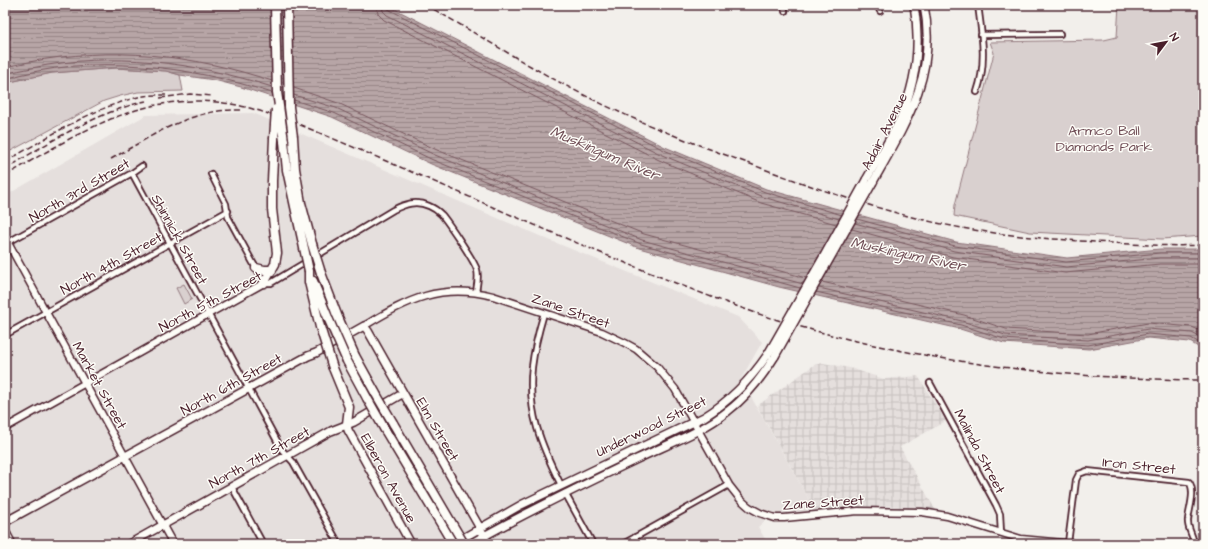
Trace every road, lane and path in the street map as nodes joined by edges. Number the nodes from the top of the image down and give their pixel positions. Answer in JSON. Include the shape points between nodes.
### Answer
{"nodes":[{"id":1,"x":275,"y":5,"type":"edge"},
{"id":2,"x":287,"y":5,"type":"edge"},
{"id":3,"x":784,"y":5,"type":"edge"},
{"id":4,"x":877,"y":5,"type":"edge"},
{"id":5,"x":914,"y":5,"type":"edge"},
{"id":6,"x":924,"y":5,"type":"edge"},
{"id":7,"x":978,"y":5,"type":"edge"},
{"id":8,"x":785,"y":11,"type":"dead end"},
{"id":9,"x":880,"y":11,"type":"dead end"},
{"id":10,"x":1060,"y":34,"type":"dead end"},
{"id":11,"x":982,"y":35,"type":"junction"},
{"id":12,"x":277,"y":92,"type":"junction"},
{"id":13,"x":977,"y":92,"type":"dead end"},
{"id":14,"x":142,"y":166,"type":"dead end"},
{"id":15,"x":132,"y":173,"type":"junction"},
{"id":16,"x":211,"y":174,"type":"dead end"},
{"id":17,"x":869,"y":181,"type":"junction"},
{"id":18,"x":228,"y":211,"type":"junction"},
{"id":19,"x":6,"y":241,"type":"edge"},
{"id":20,"x":170,"y":243,"type":"junction"},
{"id":21,"x":827,"y":258,"type":"joint"},
{"id":22,"x":256,"y":268,"type":"junction"},
{"id":23,"x":272,"y":270,"type":"junction"},
{"id":24,"x":309,"y":270,"type":"junction"},
{"id":25,"x":264,"y":283,"type":"junction"},
{"id":26,"x":476,"y":292,"type":"junction"},
{"id":27,"x":46,"y":312,"type":"junction"},
{"id":28,"x":544,"y":313,"type":"junction"},
{"id":29,"x":209,"y":314,"type":"junction"},
{"id":30,"x":364,"y":326,"type":"junction"},
{"id":31,"x":5,"y":335,"type":"edge"},
{"id":32,"x":771,"y":355,"type":"junction"},
{"id":33,"x":930,"y":383,"type":"dead end"},
{"id":34,"x":86,"y":384,"type":"junction"},
{"id":35,"x":249,"y":389,"type":"junction"},
{"id":36,"x":402,"y":394,"type":"junction"},
{"id":37,"x":693,"y":422,"type":"junction"},
{"id":38,"x":347,"y":424,"type":"junction"},
{"id":39,"x":5,"y":428,"type":"edge"},
{"id":40,"x":698,"y":430,"type":"junction"},
{"id":41,"x":288,"y":456,"type":"junction"},
{"id":42,"x":125,"y":457,"type":"junction"},
{"id":43,"x":561,"y":484,"type":"junction"},
{"id":44,"x":728,"y":485,"type":"junction"},
{"id":45,"x":232,"y":487,"type":"junction"},
{"id":46,"x":565,"y":493,"type":"junction"},
{"id":47,"x":5,"y":522,"type":"edge"},
{"id":48,"x":163,"y":526,"type":"junction"},
{"id":49,"x":480,"y":528,"type":"junction"},
{"id":50,"x":5,"y":531,"type":"edge"},
{"id":51,"x":1001,"y":533,"type":"junction"},
{"id":52,"x":484,"y":536,"type":"junction"},
{"id":53,"x":635,"y":537,"type":"junction"},
{"id":54,"x":12,"y":544,"type":"edge"},
{"id":55,"x":130,"y":544,"type":"edge"},
{"id":56,"x":173,"y":544,"type":"edge"},
{"id":57,"x":263,"y":544,"type":"edge"},
{"id":58,"x":339,"y":544,"type":"edge"},
{"id":59,"x":411,"y":544,"type":"edge"},
{"id":60,"x":453,"y":544,"type":"edge"},
{"id":61,"x":464,"y":544,"type":"edge"},
{"id":62,"x":470,"y":544,"type":"edge"},
{"id":63,"x":489,"y":544,"type":"edge"},
{"id":64,"x":593,"y":544,"type":"edge"},
{"id":65,"x":623,"y":544,"type":"edge"},
{"id":66,"x":639,"y":544,"type":"edge"},
{"id":67,"x":1071,"y":544,"type":"edge"},
{"id":68,"x":1194,"y":544,"type":"edge"}],
"edges":[{"from":1,"to":12,"type":"highway","bridge":true},
{"from":2,"to":61,"type":"highway","bridge":true,"via":[[295,169],[301,203],[321,273],[355,356]]},
{"from":3,"to":8,"type":"street"},
{"from":4,"to":9,"type":"street"},
{"from":5,"to":17,"type":"main road","name":"Adair Avenue","via":[[918,36],[911,90]]},
{"from":6,"to":17,"type":"main road","name":"Adair Avenue","via":[[927,45],[919,91],[910,114]]},
{"from":7,"to":11,"type":"street"},
{"from":10,"to":11,"type":"street"},
{"from":11,"to":13,"type":"street","via":[[984,58],[982,80]]},
{"from":12,"to":23,"type":"highway","bridge":true,"via":[[272,180],[277,253]]},
{"from":12,"to":24,"type":"highway","bridge":true,"via":[[286,170]]},
{"from":14,"to":15,"type":"street","name":"North 3rd Street"},
{"from":15,"to":19,"type":"street","name":"North 3rd Street"},
{"from":15,"to":20,"type":"street","name":"Shinnick Street"},
{"from":16,"to":18,"type":"street"},
{"from":17,"to":21,"type":"main road","name":"Adair Avenue","bridge":true},
{"from":18,"to":20,"type":"street","name":"North 4th Street"},
{"from":18,"to":22,"type":"street","via":[[228,217]]},
{"from":19,"to":27,"type":"main road","name":"Market Street"},
{"from":20,"to":27,"type":"street","name":"North 4th Street"},
{"from":20,"to":29,"type":"street","name":"Shinnick Street"},
{"from":21,"to":32,"type":"main road","name":"Underwood Street","bridge":true},
{"from":22,"to":23,"type":"highway"},
{"from":22,"to":25,"type":"street"},
{"from":23,"to":25,"type":"highway"},
{"from":24,"to":38,"type":"highway","bridge":true,"via":[[309,282],[320,327],[349,407]]},
{"from":24,"to":60,"type":"highway","bridge":true,"via":[[347,361]]},
{"from":25,"to":26,"type":"street","name":"North 5th Street","via":[[270,283],[405,204],[413,203],[428,205],[442,214],[475,264],[478,277]]},
{"from":25,"to":29,"type":"main road","name":"North 5th Street"},
{"from":26,"to":28,"type":"main road","name":"Zane Street"},
{"from":26,"to":30,"type":"main road","name":"North 6th Street","via":[[436,292],[411,300]]},
{"from":27,"to":31,"type":"street","name":"North 4th Street"},
{"from":27,"to":34,"type":"main road","name":"Market Street"},
{"from":28,"to":37,"type":"main road","name":"Zane Street","via":[[602,332],[636,350],[665,376]]},
{"from":28,"to":43,"type":"street","via":[[532,365],[532,401],[542,446]]},
{"from":29,"to":34,"type":"main road","name":"North 5th Street"},
{"from":29,"to":35,"type":"street","name":"Shinnick Street"},
{"from":30,"to":35,"type":"main road","name":"North 6th Street"},
{"from":30,"to":36,"type":"main road","name":"Elm Street"},
{"from":32,"to":37,"type":"main road","name":"Underwood Street","via":[[738,391],[713,412]]},
{"from":32,"to":40,"type":"main road","name":"Underwood Street","via":[[758,382],[738,403]]},
{"from":33,"to":51,"type":"street","name":"Malinda Street","via":[[996,504],[1000,514]]},
{"from":34,"to":39,"type":"main road","name":"North 5th Street"},
{"from":34,"to":42,"type":"main road","name":"Market Street"},
{"from":35,"to":41,"type":"street","name":"Shinnick Street","via":[[282,450]]},
{"from":35,"to":42,"type":"main road","name":"North 6th Street"},
{"from":36,"to":38,"type":"main road","name":"North 7th Street"},
{"from":36,"to":49,"type":"main road","name":"Elm Street"},
{"from":37,"to":40,"type":"main road","name":"Zane Street"},
{"from":37,"to":43,"type":"main road","name":"Underwood Street"},
{"from":38,"to":41,"type":"main road","name":"North 7th Street"},
{"from":38,"to":59,"type":"main road","name":"Elberon Avenue"},
{"from":40,"to":44,"type":"main road","name":"Zane Street"},
{"from":40,"to":46,"type":"main road","name":"Underwood Street"},
{"from":41,"to":45,"type":"main road","name":"North 7th Street"},
{"from":41,"to":58,"type":"street","name":"Shinnick Street"},
{"from":42,"to":47,"type":"main road","name":"North 6th Street"},
{"from":42,"to":48,"type":"main road","name":"Market Street"},
{"from":43,"to":49,"type":"main road","name":"Underwood Street"},
{"from":44,"to":51,"type":"main road","name":"Zane Street","via":[[749,507],[775,518],[858,511],[922,512],[947,516]]},
{"from":44,"to":53,"type":"street"},
{"from":45,"to":48,"type":"main road","name":"North 7th Street"},
{"from":45,"to":57,"type":"street"},
{"from":46,"to":52,"type":"main road","name":"Underwood Street"},
{"from":46,"to":64,"type":"street"},
{"from":48,"to":55,"type":"main road","name":"North 7th Street"},
{"from":48,"to":56,"type":"main road","name":"Market Street"},
{"from":49,"to":52,"type":"main road","name":"Elm Street"},
{"from":49,"to":60,"type":"main road","name":"Underwood Street"},
{"from":50,"to":54,"type":"main road"},
{"from":51,"to":67,"type":"main road","name":"Zane Street","via":[[1022,539]]},
{"from":52,"to":62,"type":"main road","name":"Underwood Street"},
{"from":52,"to":63,"type":"main road","name":"Elm Street"},
{"from":53,"to":65,"type":"street"},
{"from":53,"to":66,"type":"street"},
{"from":67,"to":68,"type":"street","name":"Iron Street","via":[[1076,480],[1079,474],[1084,472],[1187,481],[1192,489],[1187,524]]}]}
